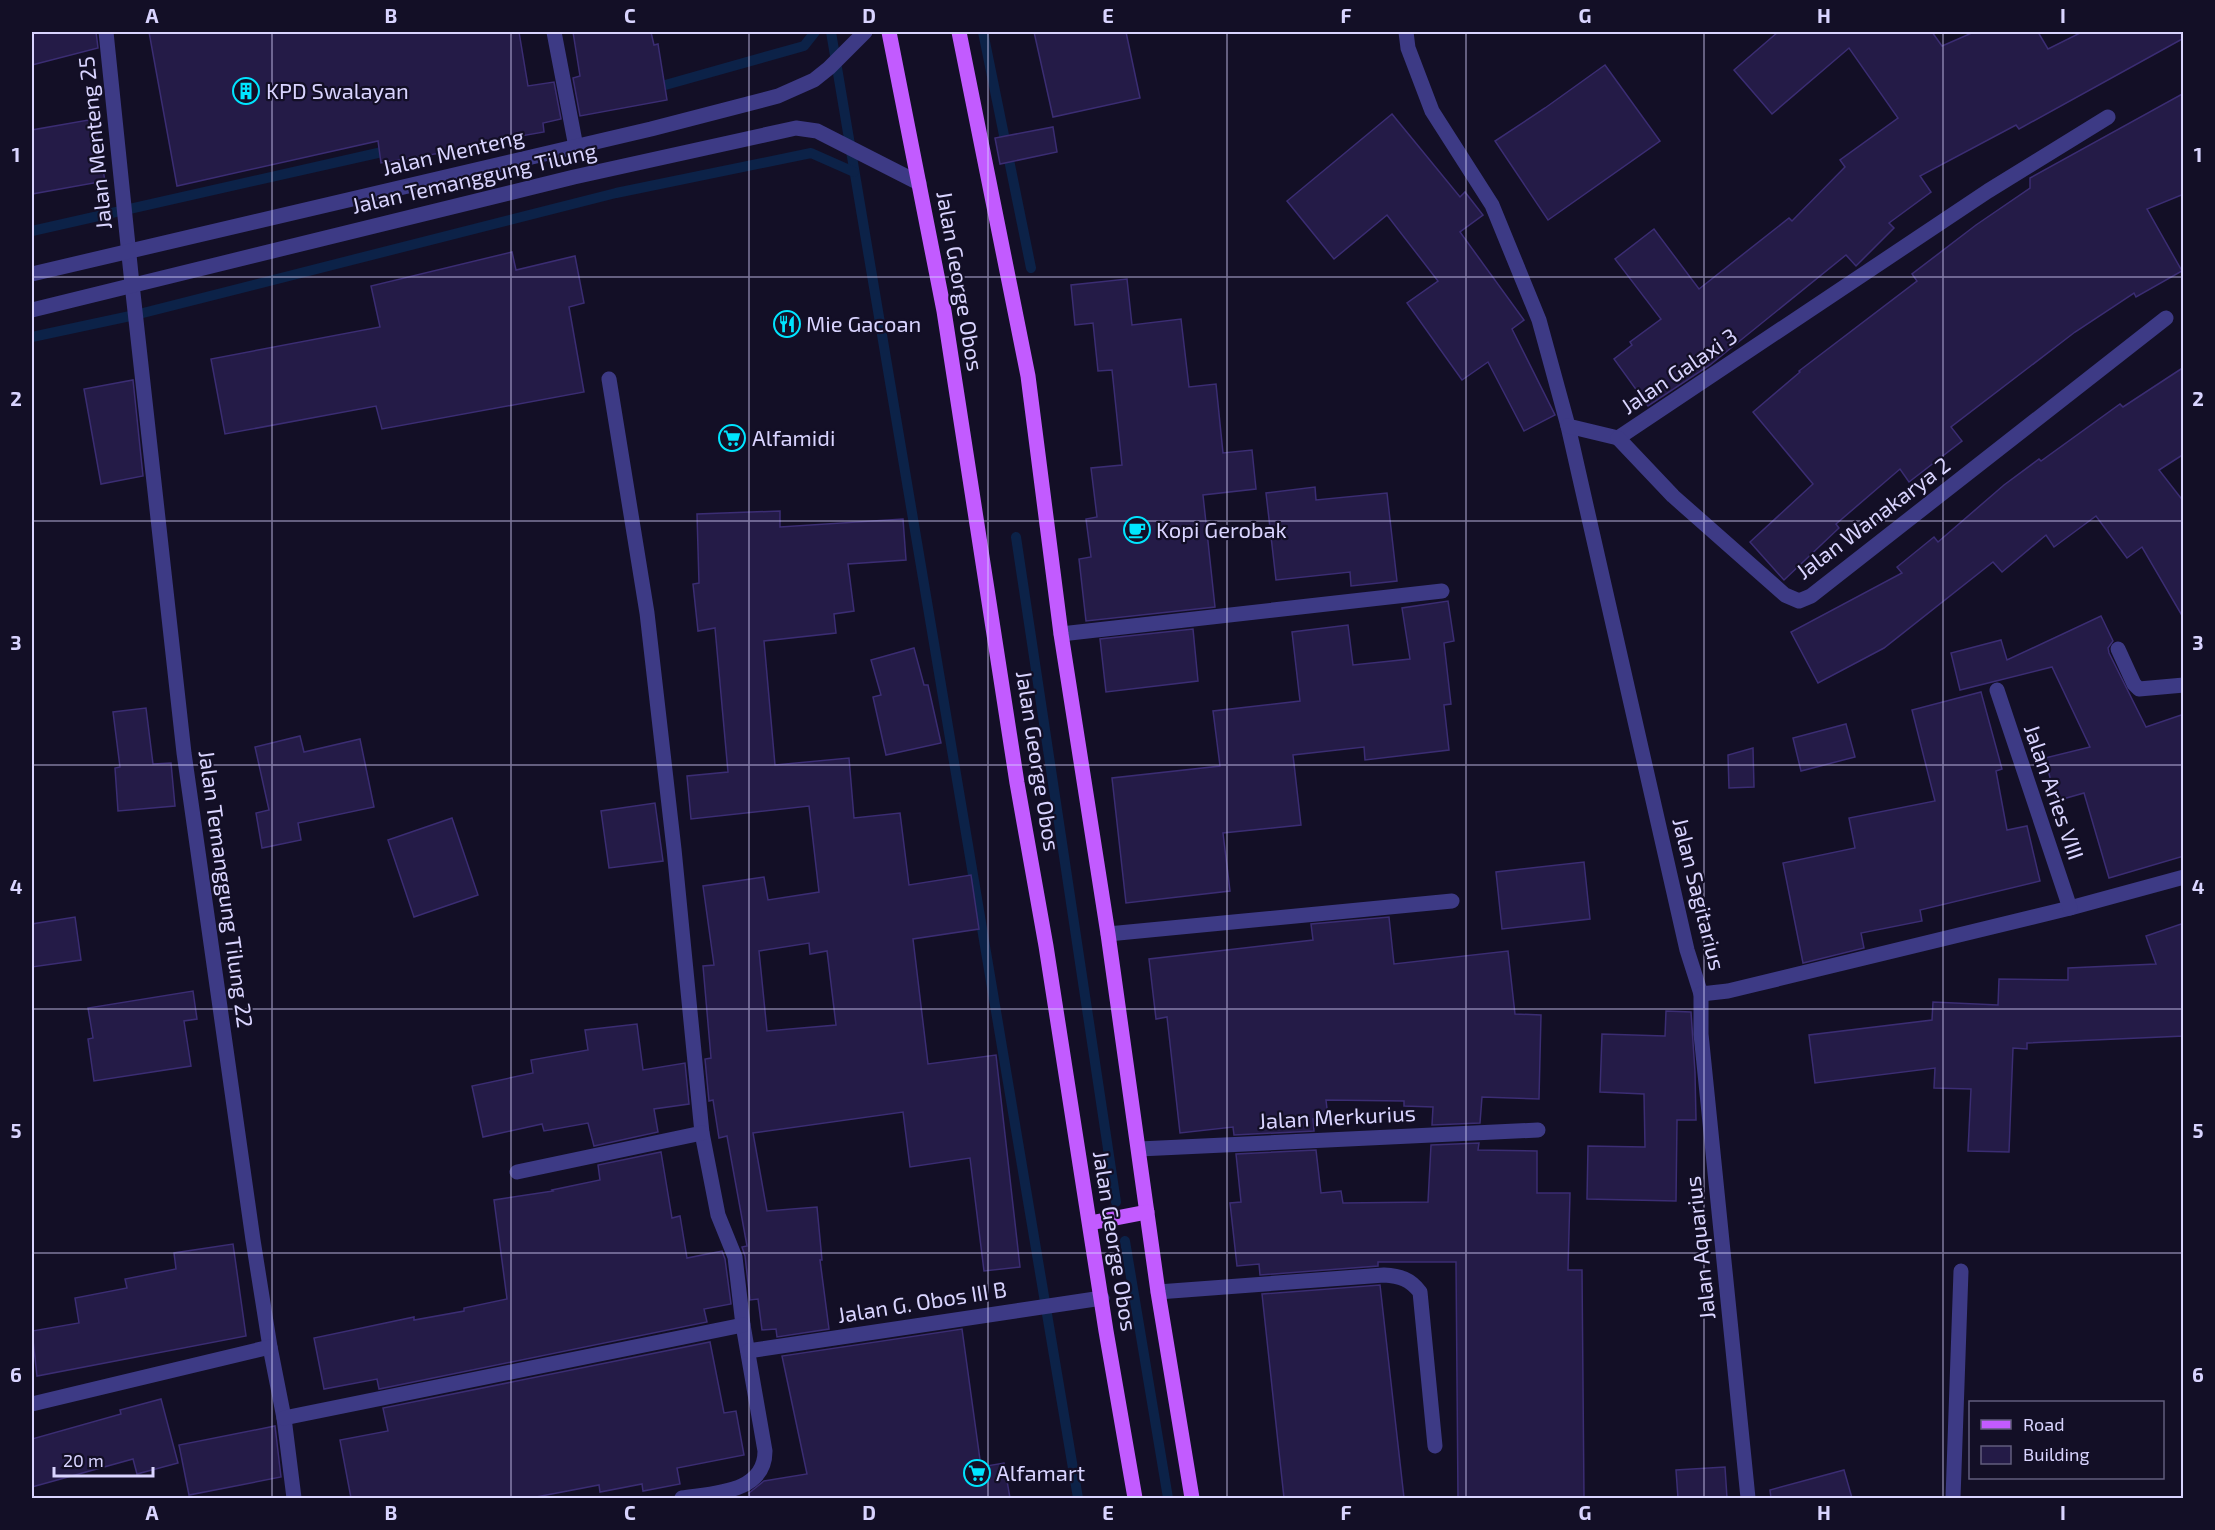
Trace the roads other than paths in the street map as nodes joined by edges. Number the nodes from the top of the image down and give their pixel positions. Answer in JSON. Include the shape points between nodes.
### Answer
{"nodes":[{"id":1,"x":106,"y":32,"type":"edge"},
{"id":2,"x":554,"y":32,"type":"edge"},
{"id":3,"x":865,"y":32,"type":"edge"},
{"id":4,"x":890,"y":32,"type":"edge"},
{"id":5,"x":959,"y":32,"type":"edge"},
{"id":6,"x":1406,"y":32,"type":"edge"},
{"id":7,"x":2108,"y":117,"type":"dead end"},
{"id":8,"x":576,"y":147,"type":"junction"},
{"id":9,"x":919,"y":183,"type":"junction"},
{"id":10,"x":129,"y":250,"type":"junction"},
{"id":11,"x":32,"y":274,"type":"edge"},
{"id":12,"x":132,"y":284,"type":"junction"},
{"id":13,"x":32,"y":310,"type":"edge"},
{"id":14,"x":2166,"y":318,"type":"dead end"},
{"id":15,"x":609,"y":379,"type":"dead end"},
{"id":16,"x":1568,"y":426,"type":"junction"},
{"id":17,"x":1618,"y":438,"type":"junction"},
{"id":18,"x":1442,"y":591,"type":"dead end"},
{"id":19,"x":1061,"y":634,"type":"junction"},
{"id":20,"x":2118,"y":649,"type":"dead end"},
{"id":21,"x":2184,"y":685,"type":"edge"},
{"id":22,"x":1996,"y":690,"type":"dead end"},
{"id":23,"x":2184,"y":877,"type":"edge"},
{"id":24,"x":1452,"y":901,"type":"dead end"},
{"id":25,"x":2070,"y":908,"type":"junction"},
{"id":26,"x":1108,"y":934,"type":"junction"},
{"id":27,"x":1701,"y":994,"type":"junction"},
{"id":28,"x":1538,"y":1130,"type":"dead end"},
{"id":29,"x":702,"y":1133,"type":"junction"},
{"id":30,"x":1139,"y":1149,"type":"junction"},
{"id":31,"x":517,"y":1172,"type":"dead end"},
{"id":32,"x":1147,"y":1212,"type":"junction"},
{"id":33,"x":1090,"y":1223,"type":"junction"},
{"id":34,"x":1961,"y":1271,"type":"dead end"},
{"id":35,"x":1158,"y":1292,"type":"junction"},
{"id":36,"x":1102,"y":1298,"type":"junction"},
{"id":37,"x":743,"y":1325,"type":"junction"},
{"id":38,"x":270,"y":1347,"type":"junction"},
{"id":39,"x":748,"y":1351,"type":"junction"},
{"id":40,"x":32,"y":1404,"type":"edge"},
{"id":41,"x":284,"y":1418,"type":"junction"},
{"id":42,"x":1435,"y":1446,"type":"dead end"},
{"id":43,"x":294,"y":1498,"type":"edge"},
{"id":44,"x":682,"y":1498,"type":"edge"},
{"id":45,"x":1135,"y":1498,"type":"edge"},
{"id":46,"x":1192,"y":1498,"type":"edge"},
{"id":47,"x":1748,"y":1498,"type":"edge"},
{"id":48,"x":1953,"y":1498,"type":"edge"}],
"edges":[{"from":1,"to":10,"type":"street","name":"Jalan Menteng 25"},
{"from":2,"to":8,"type":"street"},
{"from":3,"to":8,"type":"street","name":"Jalan Menteng","via":[[814,80],[778,96]]},
{"from":4,"to":9,"type":"main road","name":"Jalan George Obos"},
{"from":5,"to":19,"type":"main road","name":"Jalan George Obos","via":[[1028,376]]},
{"from":6,"to":16,"type":"street","via":[[1408,48],[1432,111],[1492,205],[1539,320]]},
{"from":7,"to":17,"type":"street","name":"Jalan Galaxi 3","via":[[1988,191]]},
{"from":8,"to":10,"type":"street","name":"Jalan Menteng"},
{"from":9,"to":12,"type":"street","name":"Jalan Temanggung Tilung","via":[[817,130],[796,128],[574,177]]},
{"from":9,"to":33,"type":"main road","name":"Jalan George Obos","via":[[944,311]]},
{"from":10,"to":11,"type":"street","name":"Jalan Menteng"},
{"from":10,"to":12,"type":"street","name":"Jalan Menteng 25"},
{"from":12,"to":13,"type":"street","name":"Jalan Temanggung Tilung"},
{"from":12,"to":38,"type":"street","name":"Jalan Temanggung Tilung 22","via":[[184,753]]},
{"from":14,"to":17,"type":"street","name":"Jalan Wanakarya 2","via":[[1811,596],[1799,601],[1785,596],[1681,503]]},
{"from":15,"to":29,"type":"street","via":[[647,613]]},
{"from":16,"to":17,"type":"street","name":"Jalan Galaxi 3"},
{"from":16,"to":27,"type":"street","name":"Jalan Sagitarius","via":[[1687,950]]},
{"from":18,"to":19,"type":"street"},
{"from":19,"to":26,"type":"main road","name":"Jalan George Obos"},
{"from":20,"to":21,"type":"street","via":[[2139,689]]},
{"from":22,"to":25,"type":"street","name":"Jalan Aries VIII"},
{"from":23,"to":25,"type":"street","name":"Jalan Sagitarius"},
{"from":24,"to":26,"type":"street"},
{"from":25,"to":27,"type":"street","name":"Jalan Sagitarius","via":[[1728,991]]},
{"from":26,"to":30,"type":"main road","name":"Jalan George Obos"},
{"from":27,"to":47,"type":"street","name":"Jalan Aquarius","via":[[1701,1034]]},
{"from":28,"to":30,"type":"street","name":"Jalan Merkurius"},
{"from":29,"to":31,"type":"street"},
{"from":29,"to":37,"type":"street","via":[[718,1215],[735,1257]]},
{"from":30,"to":32,"type":"main road","name":"Jalan George Obos"},
{"from":32,"to":33,"type":"main road"},
{"from":32,"to":35,"type":"main road","name":"Jalan George Obos"},
{"from":33,"to":36,"type":"main road","name":"Jalan George Obos"},
{"from":34,"to":48,"type":"street"},
{"from":35,"to":42,"type":"street","via":[[1384,1275],[1411,1281],[1420,1292]]},
{"from":35,"to":46,"type":"main road","name":"Jalan George Obos"},
{"from":36,"to":39,"type":"street","name":"Jalan G. Obos III B"},
{"from":36,"to":45,"type":"main road","name":"Jalan George Obos"},
{"from":37,"to":39,"type":"street"},
{"from":37,"to":41,"type":"street"},
{"from":38,"to":40,"type":"street"},
{"from":38,"to":41,"type":"street","name":"Jalan Temanggung Tilung 22"},
{"from":39,"to":44,"type":"street","via":[[765,1463],[756,1477],[735,1489]]},
{"from":41,"to":43,"type":"street","name":"Jalan Temanggung Tilung 22"}]}
